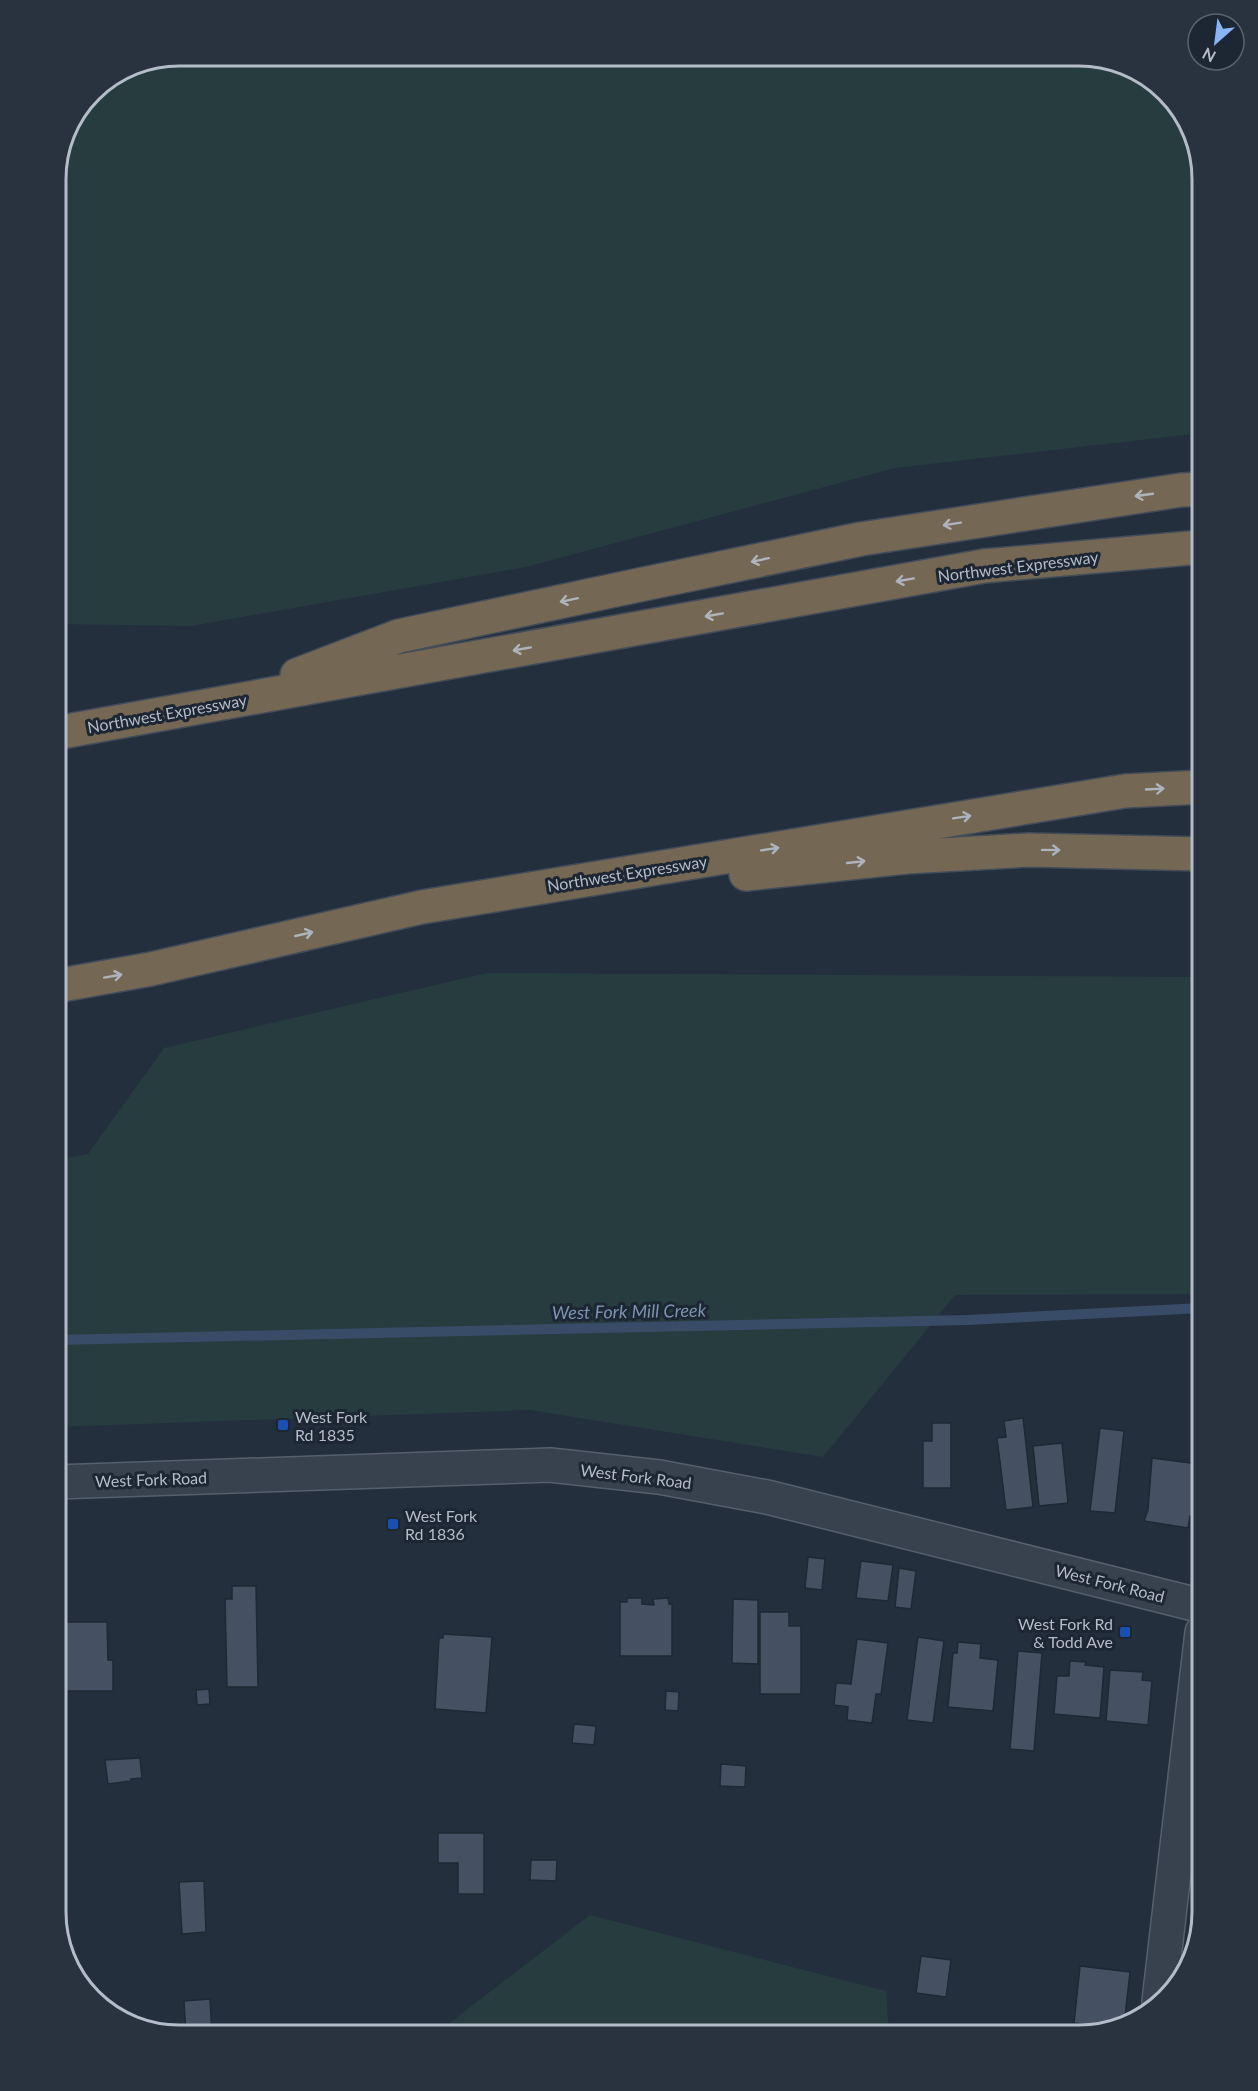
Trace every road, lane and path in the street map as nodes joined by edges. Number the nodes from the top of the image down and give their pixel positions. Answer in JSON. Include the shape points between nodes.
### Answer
{"nodes":[{"id":1,"x":1192,"y":490,"type":"edge"},
{"id":2,"x":1192,"y":548,"type":"edge"},
{"id":3,"x":220,"y":704,"type":"junction"},
{"id":4,"x":66,"y":731,"type":"edge"},
{"id":5,"x":1192,"y":787,"type":"edge"},
{"id":6,"x":1192,"y":854,"type":"edge"},
{"id":7,"x":422,"y":907,"type":"junction"},
{"id":8,"x":66,"y":984,"type":"edge"},
{"id":9,"x":66,"y":1482,"type":"edge"},
{"id":10,"x":1192,"y":1603,"type":"edge"},
{"id":11,"x":1192,"y":1722,"type":"edge"},
{"id":12,"x":1159,"y":1992,"type":"edge"}],
"edges":[{"from":1,"to":3,"type":"highway","one_way":true,"via":[[861,539],[399,636]]},
{"from":2,"to":3,"type":"highway","name":"Northwest Expressway","one_way":true,"via":[[984,566]]},
{"from":3,"to":4,"type":"highway","name":"Northwest Expressway"},
{"from":7,"to":5,"type":"highway","name":"Northwest Expressway","one_way":true,"via":[[1125,790]]},
{"from":7,"to":6,"type":"highway","one_way":true,"via":[[906,857],[1029,850]]},
{"from":8,"to":7,"type":"highway","name":"Northwest Expressway","one_way":true,"via":[[151,969]]},
{"from":9,"to":10,"type":"street","name":"West Fork Road","via":[[549,1466],[659,1477],[767,1497]]},
{"from":11,"to":12,"type":"street"}]}
